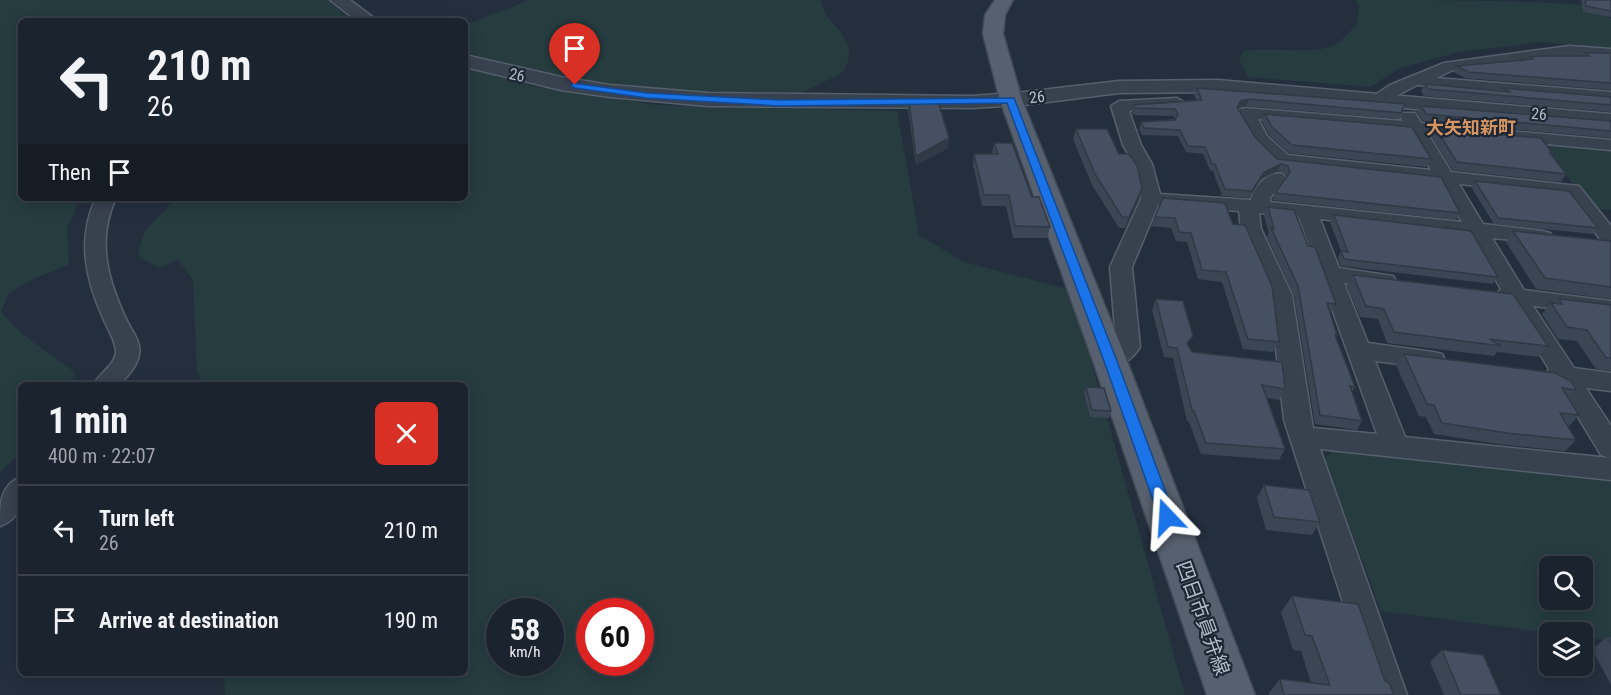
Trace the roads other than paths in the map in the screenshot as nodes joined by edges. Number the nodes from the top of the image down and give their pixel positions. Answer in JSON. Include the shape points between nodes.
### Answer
{"nodes":[{"id":1,"x":339,"y":0,"type":"edge"},
{"id":2,"x":1004,"y":0,"type":"edge"},
{"id":3,"x":365,"y":18,"type":"edge"},
{"id":4,"x":1611,"y":54,"type":"edge"},
{"id":5,"x":468,"y":62,"type":"edge"},
{"id":6,"x":1416,"y":80,"type":"junction"},
{"id":7,"x":1611,"y":96,"type":"edge"},
{"id":8,"x":1377,"y":99,"type":"junction"},
{"id":9,"x":1011,"y":100,"type":"junction"},
{"id":10,"x":1399,"y":101,"type":"junction"},
{"id":11,"x":1188,"y":102,"type":"edge"},
{"id":12,"x":1611,"y":120,"type":"edge"},
{"id":13,"x":1165,"y":121,"type":"edge"},
{"id":14,"x":1126,"y":122,"type":"junction"},
{"id":15,"x":1415,"y":127,"type":"junction"},
{"id":16,"x":1611,"y":145,"type":"edge"},
{"id":17,"x":1444,"y":177,"type":"junction"},
{"id":18,"x":1276,"y":178,"type":"dead end"},
{"id":19,"x":1151,"y":199,"type":"junction"},
{"id":20,"x":104,"y":201,"type":"edge"},
{"id":21,"x":1254,"y":207,"type":"junction"},
{"id":22,"x":1307,"y":212,"type":"junction"},
{"id":23,"x":1476,"y":230,"type":"junction"},
{"id":24,"x":1566,"y":240,"type":"edge"},
{"id":25,"x":1611,"y":240,"type":"edge"},
{"id":26,"x":1588,"y":242,"type":"edge"},
{"id":27,"x":1611,"y":245,"type":"edge"},
{"id":28,"x":1330,"y":274,"type":"junction"},
{"id":29,"x":1411,"y":284,"type":"edge"},
{"id":30,"x":1481,"y":292,"type":"edge"},
{"id":31,"x":1516,"y":296,"type":"junction"},
{"id":32,"x":1611,"y":308,"type":"edge"},
{"id":33,"x":1358,"y":350,"type":"junction"},
{"id":34,"x":1110,"y":361,"type":"junction"},
{"id":35,"x":1451,"y":362,"type":"edge"},
{"id":36,"x":1532,"y":372,"type":"edge"},
{"id":37,"x":1567,"y":376,"type":"junction"},
{"id":38,"x":107,"y":382,"type":"edge"},
{"id":39,"x":1611,"y":382,"type":"edge"},
{"id":40,"x":1303,"y":437,"type":"junction"},
{"id":41,"x":1395,"y":447,"type":"junction"},
{"id":42,"x":1611,"y":448,"type":"edge"},
{"id":43,"x":1611,"y":469,"type":"edge"},
{"id":44,"x":18,"y":492,"type":"edge"},
{"id":45,"x":0,"y":513,"type":"edge"},
{"id":46,"x":1231,"y":695,"type":"edge"},
{"id":47,"x":1390,"y":695,"type":"edge"}],
"edges":[{"from":1,"to":3,"type":"street"},
{"from":2,"to":9,"type":"main road","name":"四日市員弁線","via":[[995,15],[993,34]]},
{"from":4,"to":6,"type":"street","via":[[1569,51],[1450,66]]},
{"from":5,"to":9,"type":"street","name":"26","via":[[598,89],[704,100]]},
{"from":6,"to":7,"type":"street"},
{"from":6,"to":8,"type":"street"},
{"from":8,"to":9,"type":"street","name":"26","via":[[1183,84]]},
{"from":8,"to":10,"type":"street","name":"26"},
{"from":9,"to":34,"type":"main road","name":"四日市員弁線"},
{"from":10,"to":12,"type":"street","name":"26"},
{"from":10,"to":15,"type":"street"},
{"from":11,"to":14,"type":"street","via":[[1119,106]]},
{"from":13,"to":14,"type":"street"},
{"from":14,"to":19,"type":"street","via":[[1132,145],[1143,164]]},
{"from":15,"to":16,"type":"street"},
{"from":15,"to":17,"type":"street"},
{"from":15,"to":17,"type":"street","via":[[1246,113],[1260,139],[1283,160]]},
{"from":17,"to":23,"type":"street"},
{"from":17,"to":25,"type":"street","via":[[1572,190]]},
{"from":18,"to":21,"type":"street"},
{"from":19,"to":21,"type":"street"},
{"from":19,"to":34,"type":"street","via":[[1121,267],[1128,347]]},
{"from":20,"to":38,"type":"street","via":[[94,232],[98,268],[101,285],[126,343],[127,356]]},
{"from":21,"to":22,"type":"street"},
{"from":21,"to":40,"type":"street","via":[[1251,229],[1281,295],[1279,362]]},
{"from":22,"to":23,"type":"street"},
{"from":22,"to":28,"type":"street"},
{"from":23,"to":24,"type":"street"},
{"from":23,"to":31,"type":"street"},
{"from":26,"to":27,"type":"street"},
{"from":28,"to":29,"type":"street"},
{"from":28,"to":33,"type":"street"},
{"from":30,"to":31,"type":"street"},
{"from":31,"to":32,"type":"street"},
{"from":31,"to":37,"type":"street"},
{"from":33,"to":35,"type":"street"},
{"from":33,"to":41,"type":"street"},
{"from":34,"to":46,"type":"main road","name":"四日市員弁線"},
{"from":36,"to":37,"type":"street"},
{"from":37,"to":39,"type":"street"},
{"from":37,"to":42,"type":"street"},
{"from":40,"to":41,"type":"street"},
{"from":40,"to":47,"type":"street"},
{"from":41,"to":43,"type":"street"},
{"from":44,"to":45,"type":"street"}]}
